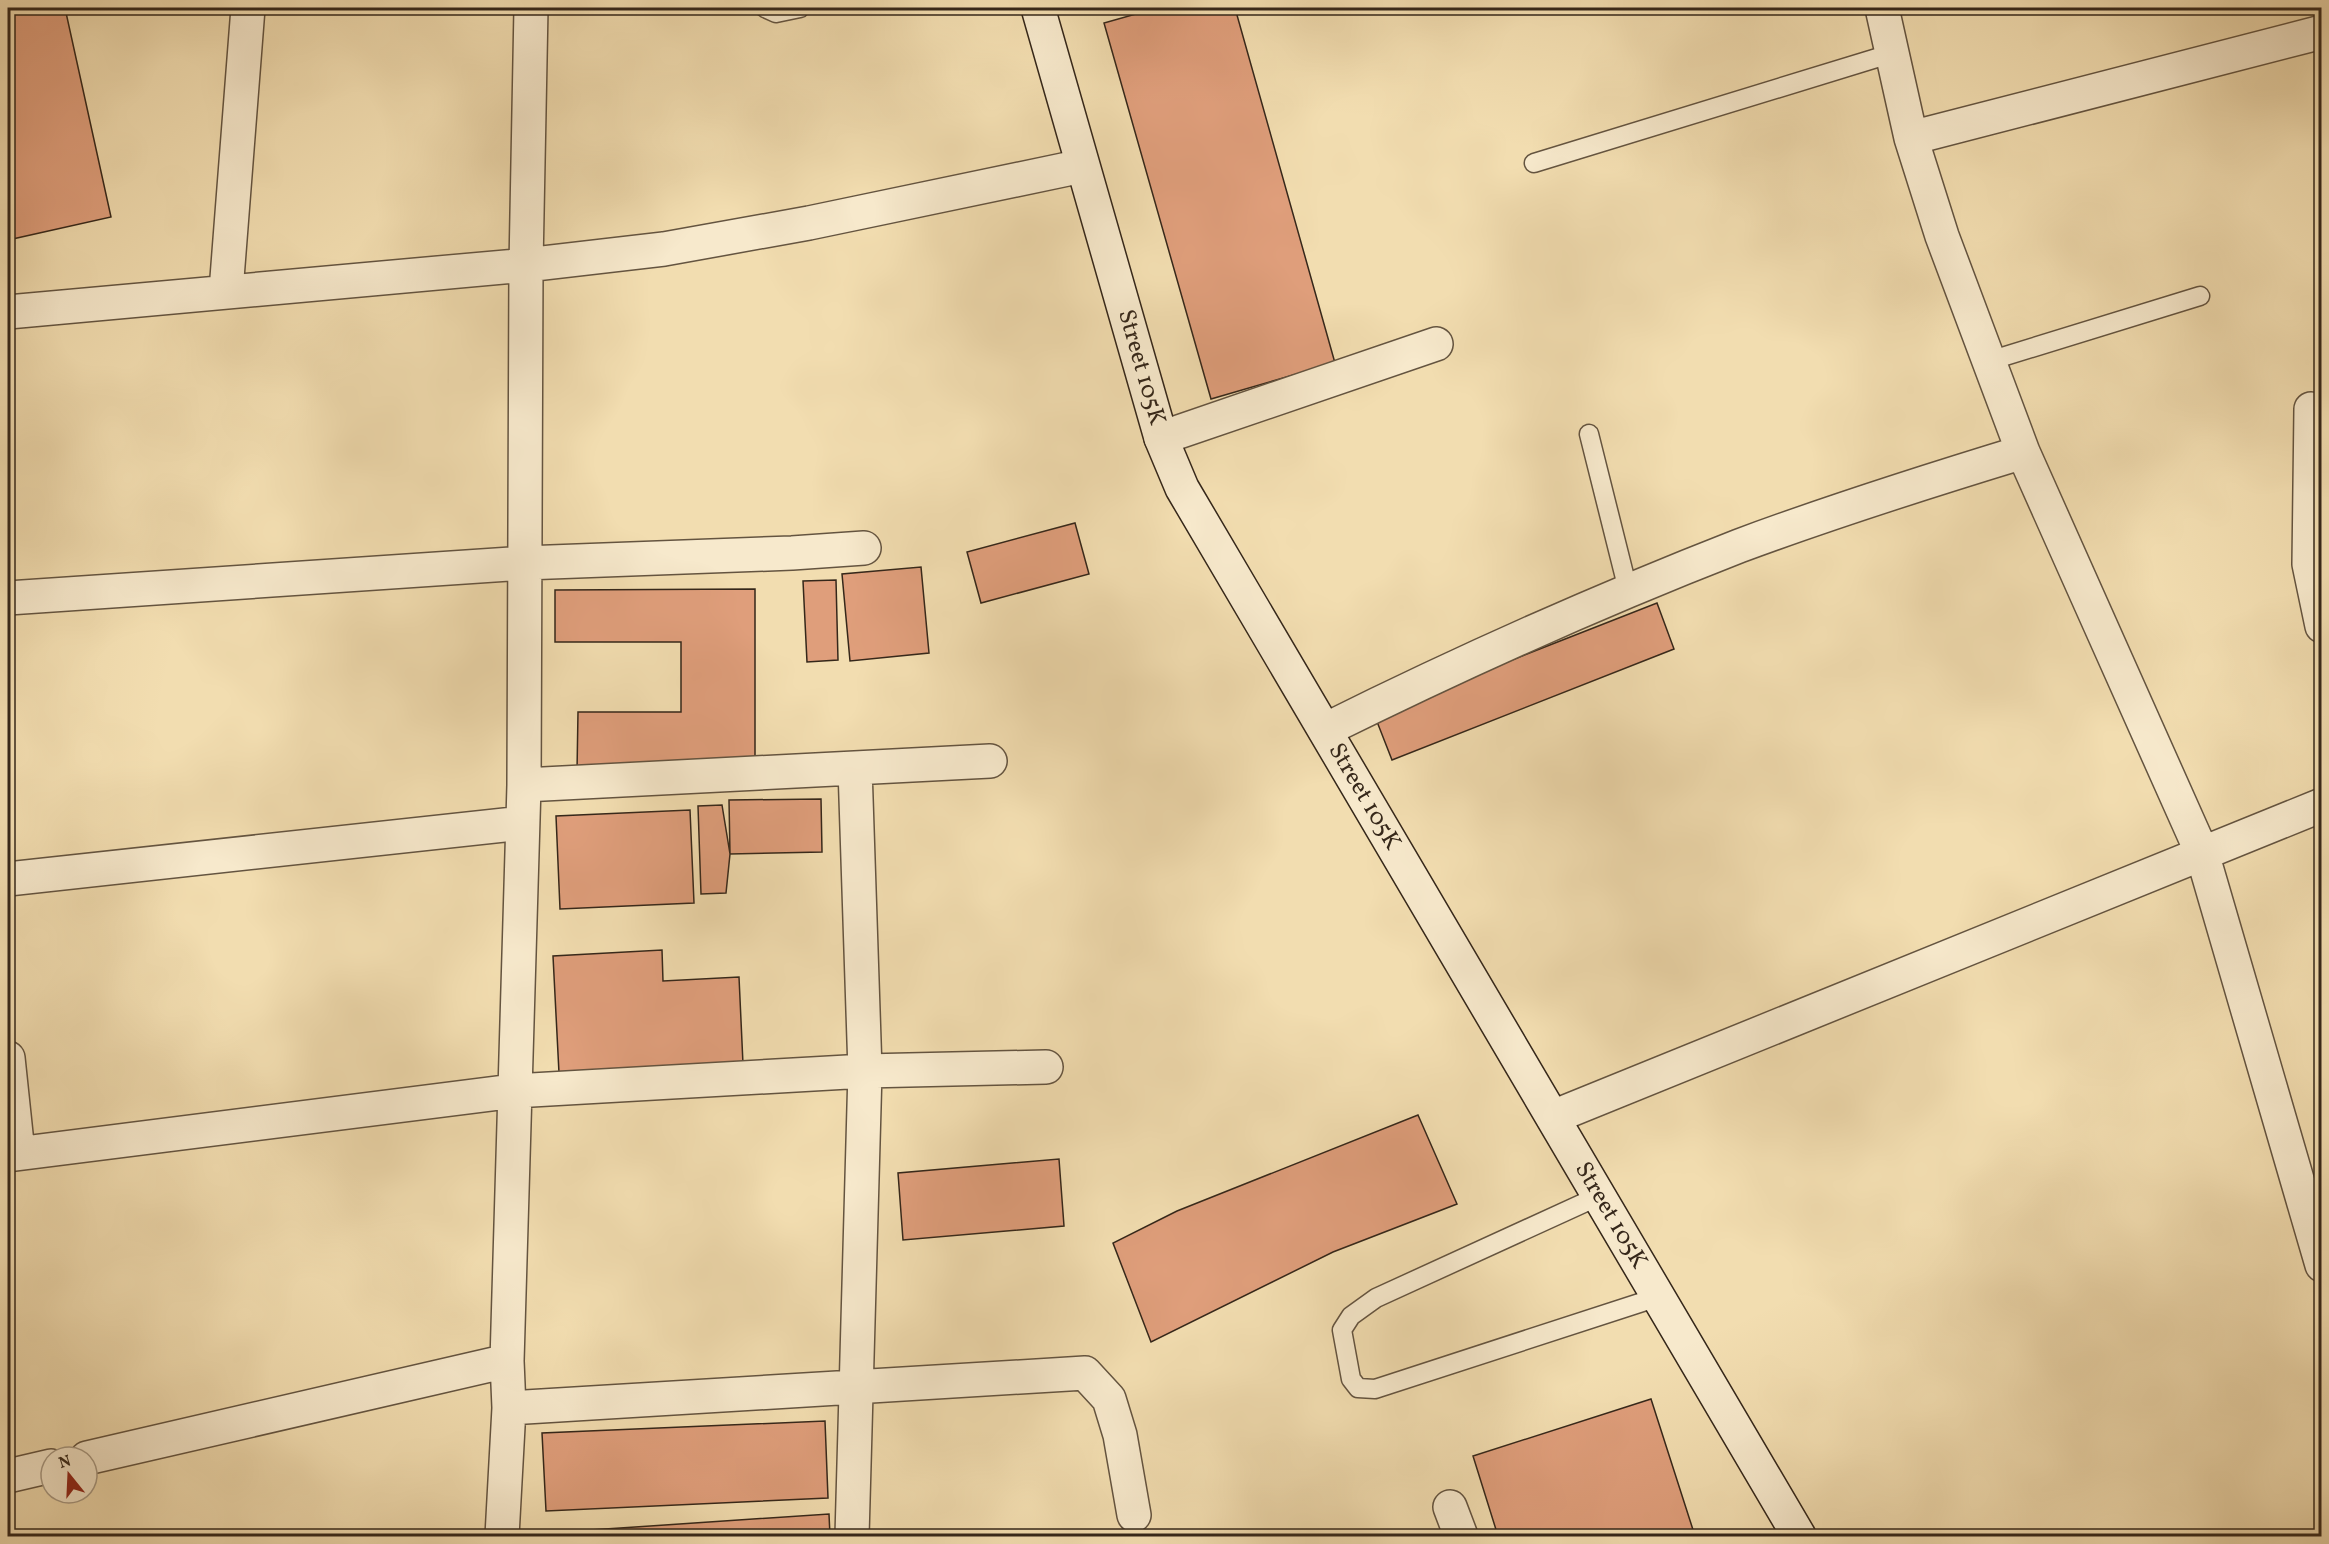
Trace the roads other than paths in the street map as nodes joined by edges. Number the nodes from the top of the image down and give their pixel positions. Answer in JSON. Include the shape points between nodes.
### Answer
{"nodes":[{"id":1,"x":248,"y":8,"type":"edge"},
{"id":2,"x":531,"y":8,"type":"edge"},
{"id":3,"x":765,"y":8,"type":"edge"},
{"id":4,"x":800,"y":8,"type":"edge"},
{"id":5,"x":1038,"y":8,"type":"edge"},
{"id":6,"x":1882,"y":8,"type":"edge"},
{"id":7,"x":2322,"y":32,"type":"edge"},
{"id":8,"x":1893,"y":53,"type":"junction"},
{"id":9,"x":1911,"y":138,"type":"junction"},
{"id":10,"x":1534,"y":163,"type":"dead end"},
{"id":11,"x":1082,"y":166,"type":"junction"},
{"id":12,"x":526,"y":265,"type":"junction"},
{"id":13,"x":225,"y":291,"type":"junction"},
{"id":14,"x":2200,"y":296,"type":"dead end"},
{"id":15,"x":8,"y":312,"type":"edge"},
{"id":16,"x":1436,"y":344,"type":"dead end"},
{"id":17,"x":1989,"y":361,"type":"junction"},
{"id":18,"x":2311,"y":409,"type":"dead end"},
{"id":19,"x":1589,"y":434,"type":"dead end"},
{"id":20,"x":1161,"y":438,"type":"junction"},
{"id":21,"x":2024,"y":452,"type":"junction"},
{"id":22,"x":864,"y":548,"type":"dead end"},
{"id":23,"x":524,"y":563,"type":"junction"},
{"id":24,"x":1628,"y":590,"type":"junction"},
{"id":25,"x":8,"y":598,"type":"edge"},
{"id":26,"x":2322,"y":626,"type":"edge"},
{"id":27,"x":1325,"y":730,"type":"junction"},
{"id":28,"x":990,"y":761,"type":"dead end"},
{"id":29,"x":855,"y":768,"type":"junction"},
{"id":30,"x":524,"y":785,"type":"junction"},
{"id":31,"x":2322,"y":805,"type":"edge"},
{"id":32,"x":522,"y":823,"type":"junction"},
{"id":33,"x":2202,"y":853,"type":"junction"},
{"id":34,"x":8,"y":879,"type":"edge"},
{"id":35,"x":8,"y":1058,"type":"edge"},
{"id":36,"x":1046,"y":1067,"type":"dead end"},
{"id":37,"x":865,"y":1071,"type":"junction"},
{"id":38,"x":514,"y":1090,"type":"junction"},
{"id":39,"x":1553,"y":1117,"type":"junction"},
{"id":40,"x":13,"y":1154,"type":"edge"},
{"id":41,"x":1599,"y":1196,"type":"junction"},
{"id":42,"x":2322,"y":1265,"type":"edge"},
{"id":43,"x":1658,"y":1297,"type":"junction"},
{"id":44,"x":507,"y":1361,"type":"junction"},
{"id":45,"x":856,"y":1387,"type":"junction"},
{"id":46,"x":509,"y":1408,"type":"junction"},
{"id":47,"x":99,"y":1455,"type":"edge"},
{"id":48,"x":39,"y":1469,"type":"edge"},
{"id":49,"x":8,"y":1476,"type":"edge"},
{"id":50,"x":1134,"y":1515,"type":"dead end"},
{"id":51,"x":502,"y":1536,"type":"edge"},
{"id":52,"x":852,"y":1536,"type":"edge"},
{"id":53,"x":1799,"y":1536,"type":"edge"}],
"edges":[{"from":1,"to":13,"type":"street"},
{"from":2,"to":12,"type":"street"},
{"from":3,"to":4,"type":"lane","via":[[776,13]]},
{"from":5,"to":11,"type":"street","name":"Street 105K"},
{"from":6,"to":8,"type":"street"},
{"from":7,"to":9,"type":"street"},
{"from":8,"to":9,"type":"street"},
{"from":8,"to":10,"type":"lane"},
{"from":9,"to":17,"type":"street","via":[[1942,236]]},
{"from":11,"to":12,"type":"street","via":[[675,247]]},
{"from":11,"to":20,"type":"street","name":"Street 105K"},
{"from":12,"to":13,"type":"street"},
{"from":12,"to":23,"type":"street"},
{"from":13,"to":15,"type":"street"},
{"from":14,"to":17,"type":"lane"},
{"from":16,"to":20,"type":"street"},
{"from":17,"to":21,"type":"street"},
{"from":18,"to":26,"type":"street","via":[[2309,564]]},
{"from":19,"to":24,"type":"lane"},
{"from":20,"to":27,"type":"street","name":"Street 105K","via":[[1182,488]]},
{"from":21,"to":24,"type":"street","via":[[1876,497]]},
{"from":21,"to":33,"type":"street"},
{"from":22,"to":23,"type":"street"},
{"from":23,"to":25,"type":"street"},
{"from":23,"to":30,"type":"street"},
{"from":24,"to":27,"type":"street","via":[[1436,675]]},
{"from":27,"to":39,"type":"street","name":"Street 105K"},
{"from":28,"to":29,"type":"street"},
{"from":29,"to":30,"type":"street"},
{"from":29,"to":37,"type":"street"},
{"from":30,"to":32,"type":"street"},
{"from":31,"to":33,"type":"street"},
{"from":32,"to":34,"type":"street"},
{"from":32,"to":38,"type":"street"},
{"from":33,"to":39,"type":"street"},
{"from":33,"to":42,"type":"street"},
{"from":35,"to":40,"type":"street"},
{"from":36,"to":37,"type":"street"},
{"from":37,"to":38,"type":"street"},
{"from":37,"to":45,"type":"street"},
{"from":38,"to":40,"type":"street"},
{"from":38,"to":44,"type":"street"},
{"from":39,"to":41,"type":"street","name":"Street 105K"},
{"from":41,"to":43,"type":"street","name":"Street 105K"},
{"from":41,"to":43,"type":"lane","via":[[1376,1298],[1351,1316],[1342,1330],[1351,1379],[1358,1388],[1375,1389]]},
{"from":43,"to":53,"type":"street","name":"Street 105K"},
{"from":44,"to":46,"type":"street"},
{"from":44,"to":47,"type":"street"},
{"from":45,"to":46,"type":"street"},
{"from":45,"to":50,"type":"street","via":[[1085,1373],[1109,1399],[1120,1435]]},
{"from":45,"to":52,"type":"street"},
{"from":46,"to":51,"type":"street"},
{"from":48,"to":49,"type":"street"}]}
